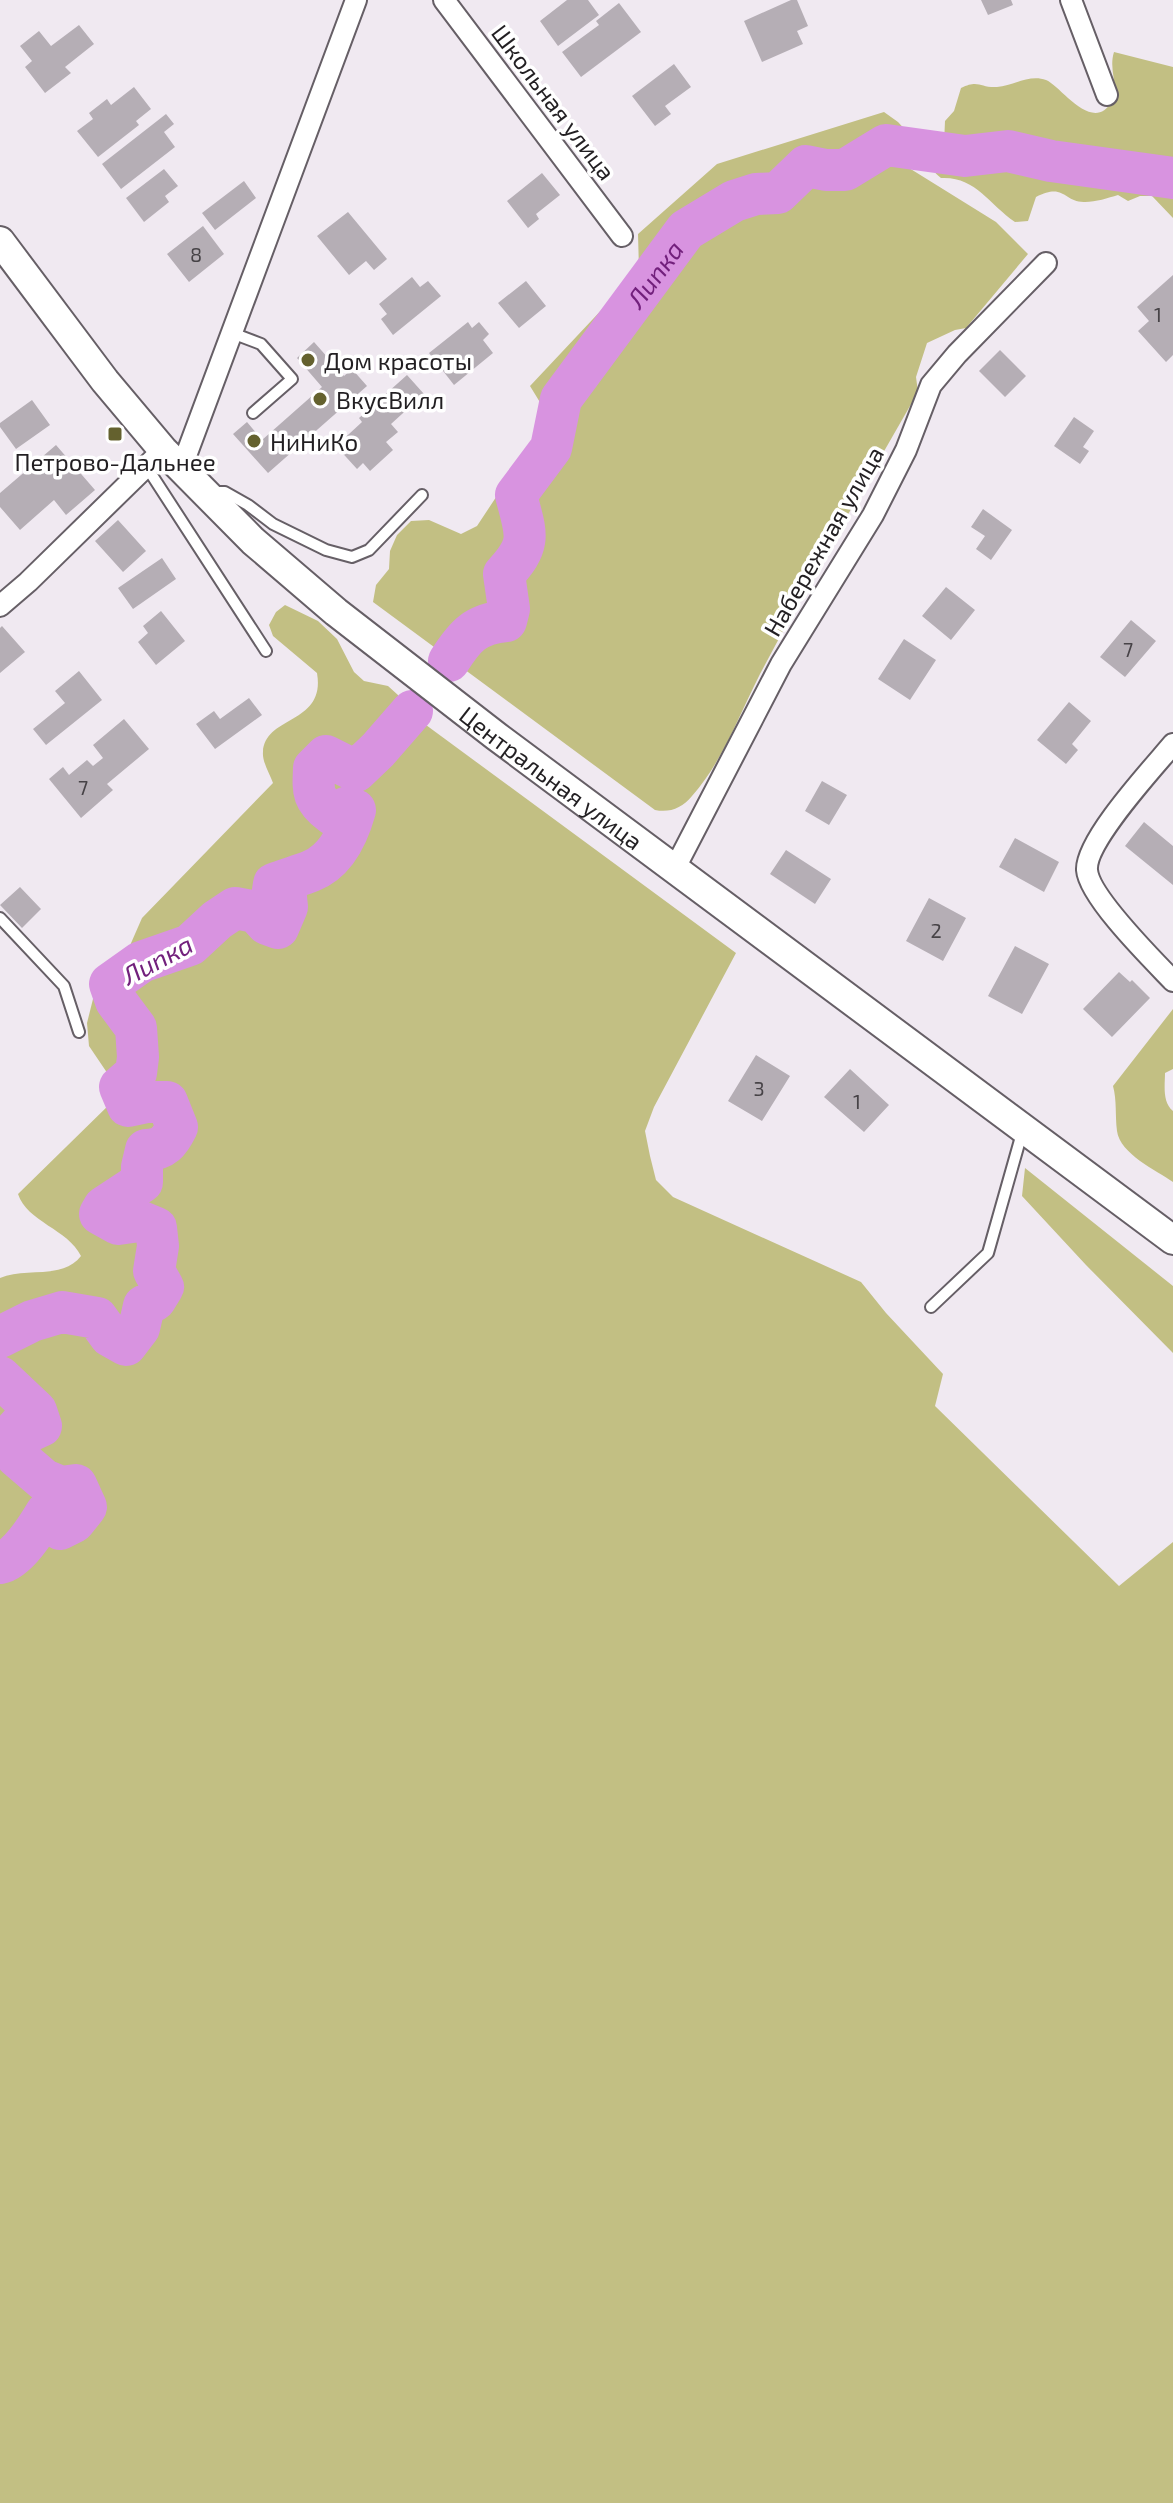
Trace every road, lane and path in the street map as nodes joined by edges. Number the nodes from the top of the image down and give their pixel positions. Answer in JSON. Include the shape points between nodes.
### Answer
{"nodes":[{"id":1,"x":356,"y":0,"type":"edge"},
{"id":2,"x":444,"y":0,"type":"edge"},
{"id":3,"x":1071,"y":0,"type":"edge"},
{"id":4,"x":1107,"y":95,"type":"dead end"},
{"id":5,"x":622,"y":236,"type":"dead end"},
{"id":6,"x":0,"y":241,"type":"edge"},
{"id":7,"x":1046,"y":263,"type":"dead end"},
{"id":8,"x":232,"y":333,"type":"junction"},
{"id":9,"x":253,"y":413,"type":"dead end"},
{"id":10,"x":163,"y":462,"type":"junction"},
{"id":11,"x":204,"y":492,"type":"junction"},
{"id":12,"x":422,"y":495,"type":"dead end"},
{"id":13,"x":0,"y":606,"type":"edge"},
{"id":14,"x":266,"y":651,"type":"dead end"},
{"id":15,"x":1173,"y":744,"type":"edge"},
{"id":16,"x":675,"y":868,"type":"junction"},
{"id":17,"x":0,"y":918,"type":"edge"},
{"id":18,"x":1173,"y":981,"type":"edge"},
{"id":19,"x":79,"y":1032,"type":"dead end"},
{"id":20,"x":1023,"y":1127,"type":"junction"},
{"id":21,"x":1173,"y":1240,"type":"edge"},
{"id":22,"x":931,"y":1307,"type":"dead end"}],
"edges":[{"from":1,"to":8,"type":"street"},
{"from":2,"to":5,"type":"street","name":"Школьная улица"},
{"from":3,"to":4,"type":"street"},
{"from":6,"to":10,"type":"main road","name":"Центральная улица"},
{"from":7,"to":16,"type":"street","name":"Набережная улица","via":[[931,385],[873,515],[781,664]]},
{"from":8,"to":9,"type":"lane","via":[[261,344],[292,379]]},
{"from":8,"to":10,"type":"street"},
{"from":10,"to":11,"type":"main road","name":"Центральная улица"},
{"from":10,"to":13,"type":"street"},
{"from":10,"to":14,"type":"lane"},
{"from":11,"to":12,"type":"lane","via":[[225,492],[273,524],[352,557],[369,550]]},
{"from":11,"to":16,"type":"main road","name":"Центральная улица","via":[[336,612]]},
{"from":15,"to":18,"type":"street","via":[[1088,855],[1087,871],[1092,887]]},
{"from":16,"to":20,"type":"main road","name":"Центральная улица"},
{"from":17,"to":19,"type":"lane","via":[[64,986]]},
{"from":20,"to":21,"type":"main road","name":"Центральная улица"},
{"from":20,"to":22,"type":"lane","via":[[988,1253]]}]}
